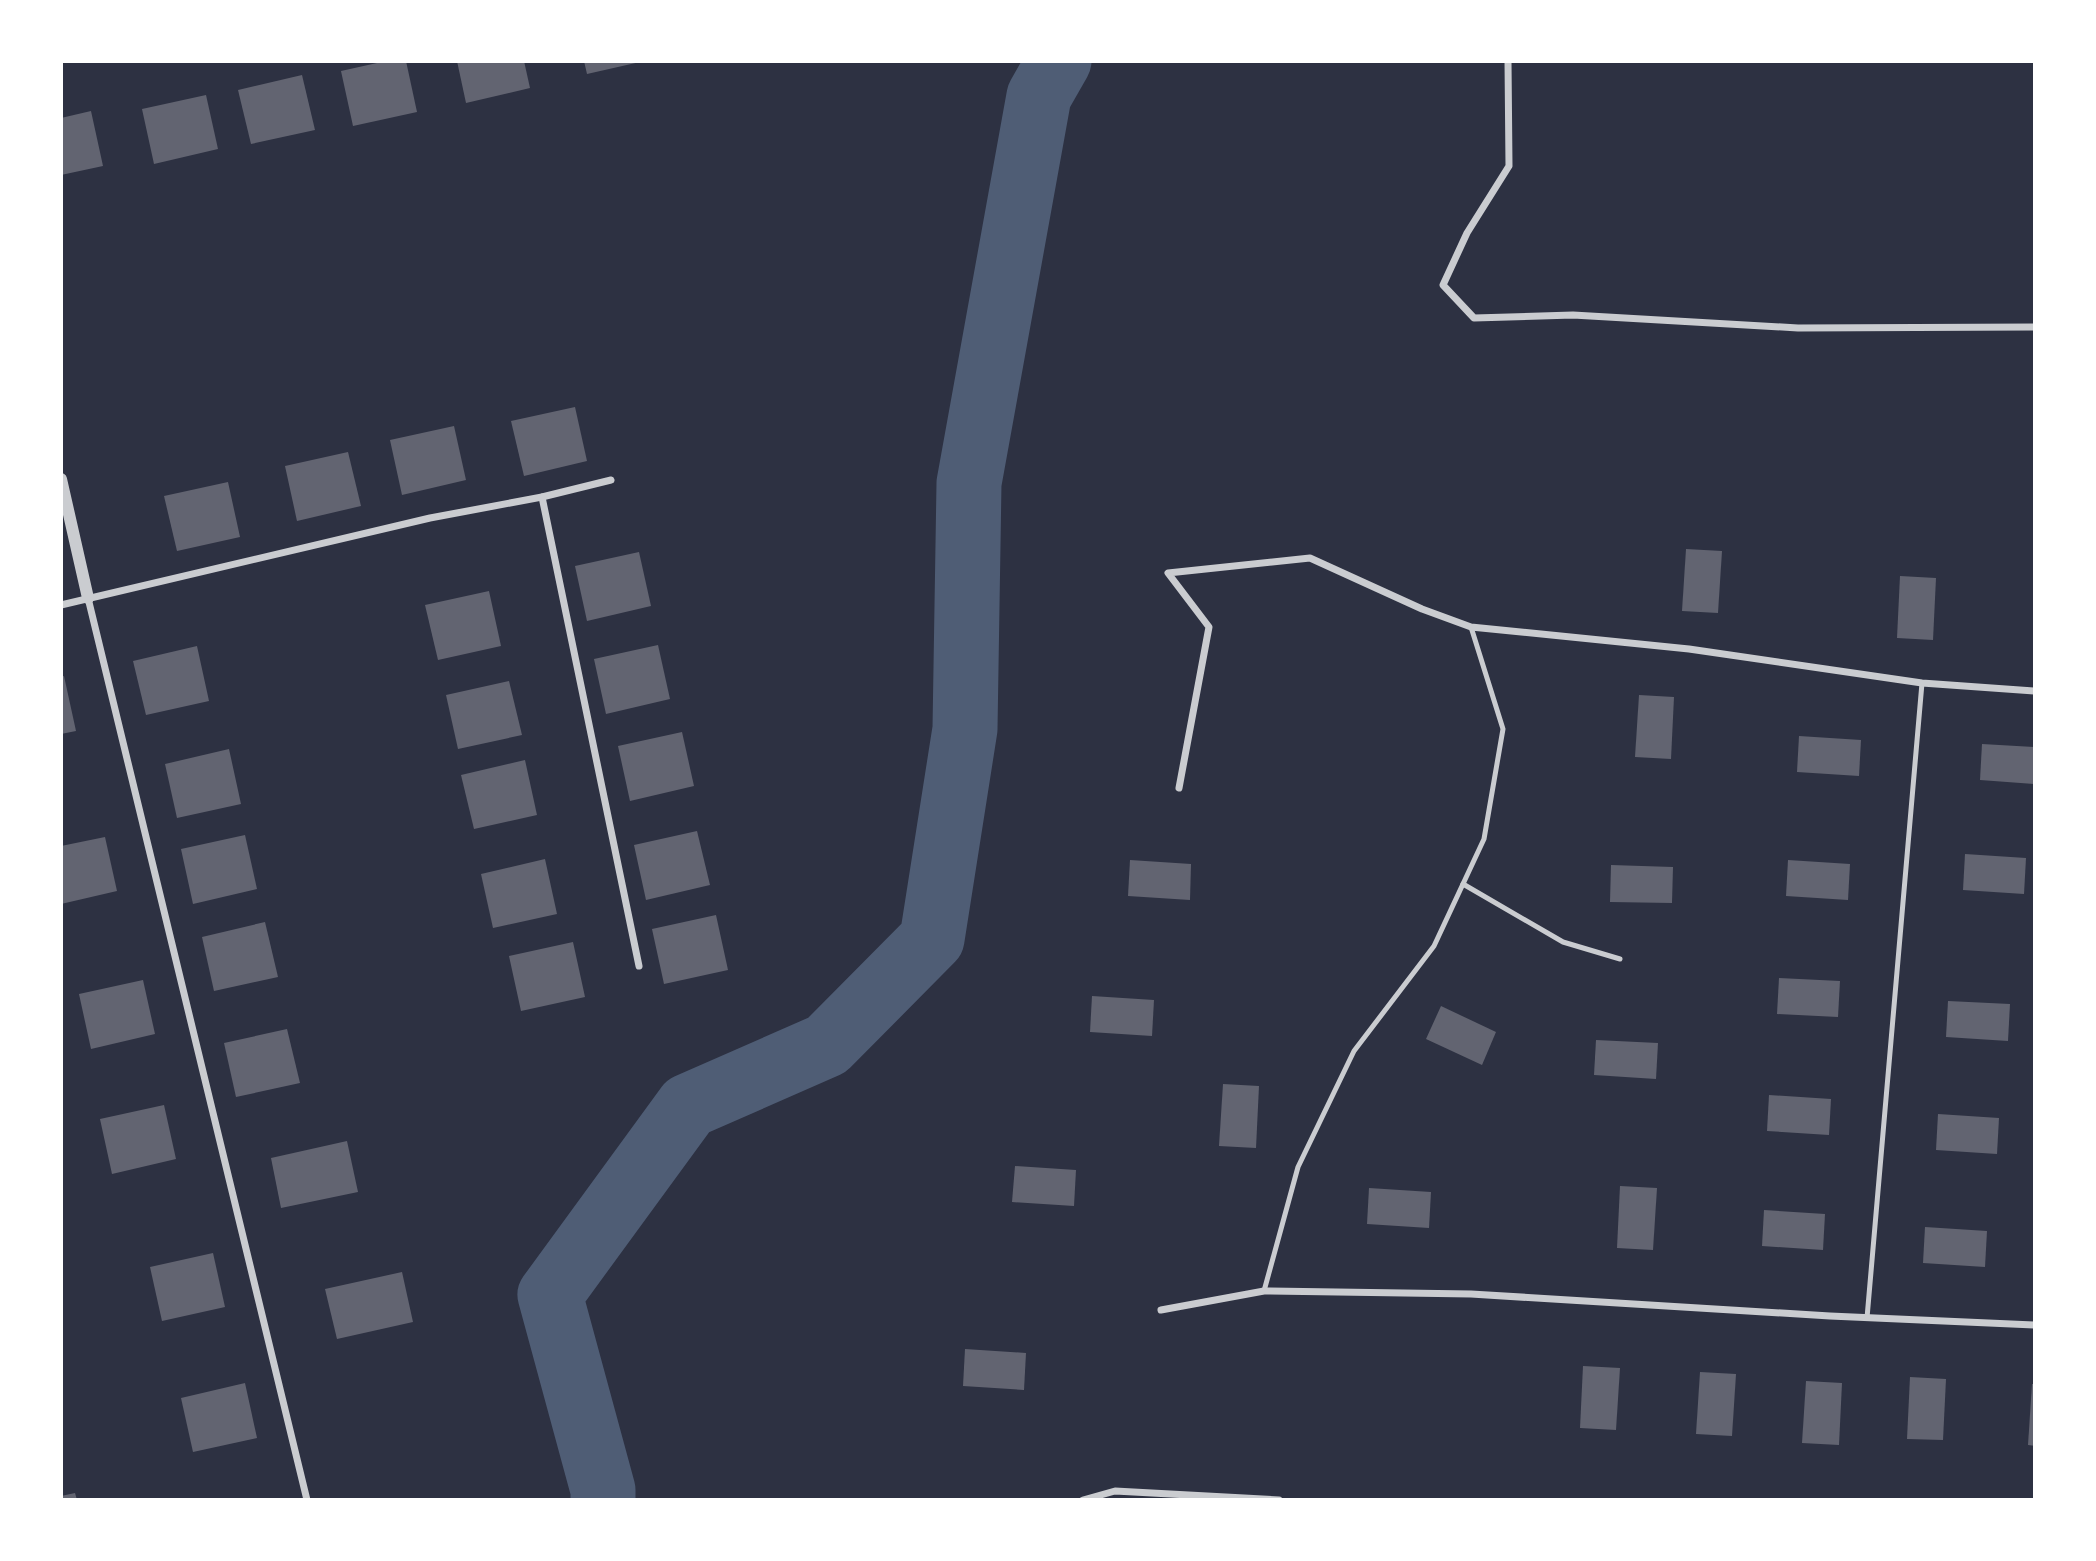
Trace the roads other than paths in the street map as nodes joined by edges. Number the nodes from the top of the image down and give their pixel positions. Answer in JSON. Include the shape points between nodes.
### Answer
{"nodes":[{"id":1,"x":1508,"y":61,"type":"edge"},
{"id":2,"x":2035,"y":327,"type":"edge"},
{"id":3,"x":61,"y":479,"type":"edge"},
{"id":4,"x":611,"y":480,"type":"dead end"},
{"id":5,"x":542,"y":497,"type":"junction"},
{"id":6,"x":88,"y":598,"type":"junction"},
{"id":7,"x":61,"y":606,"type":"edge"},
{"id":8,"x":1471,"y":627,"type":"junction"},
{"id":9,"x":1923,"y":683,"type":"junction"},
{"id":10,"x":2035,"y":691,"type":"edge"},
{"id":11,"x":1179,"y":788,"type":"dead end"},
{"id":12,"x":1463,"y":884,"type":"junction"},
{"id":13,"x":1620,"y":959,"type":"dead end"},
{"id":14,"x":639,"y":966,"type":"dead end"},
{"id":15,"x":1264,"y":1291,"type":"junction"},
{"id":16,"x":1161,"y":1310,"type":"dead end"},
{"id":17,"x":1867,"y":1318,"type":"junction"},
{"id":18,"x":2035,"y":1325,"type":"edge"},
{"id":19,"x":307,"y":1500,"type":"edge"},
{"id":20,"x":1083,"y":1500,"type":"edge"},
{"id":21,"x":1279,"y":1500,"type":"edge"}],
"edges":[{"from":1,"to":2,"type":"street","via":[[1509,166],[1467,233],[1443,285],[1475,318],[1573,315],[1798,328]]},
{"from":3,"to":6,"type":"street"},
{"from":4,"to":5,"type":"street"},
{"from":5,"to":6,"type":"street","via":[[430,518]]},
{"from":5,"to":14,"type":"street"},
{"from":6,"to":7,"type":"street"},
{"from":6,"to":19,"type":"street"},
{"from":8,"to":9,"type":"street","via":[[1689,649]]},
{"from":8,"to":11,"type":"street","via":[[1310,558],[1168,573],[1209,627]]},
{"from":8,"to":12,"type":"lane","via":[[1503,729],[1484,839]]},
{"from":9,"to":10,"type":"street"},
{"from":9,"to":17,"type":"lane"},
{"from":12,"to":13,"type":"lane","via":[[1563,942]]},
{"from":12,"to":15,"type":"lane","via":[[1434,946],[1354,1051],[1298,1167]]},
{"from":15,"to":16,"type":"street"},
{"from":15,"to":17,"type":"street","via":[[1471,1294]]},
{"from":17,"to":18,"type":"street"},
{"from":20,"to":21,"type":"street","via":[[1115,1491]]}]}
